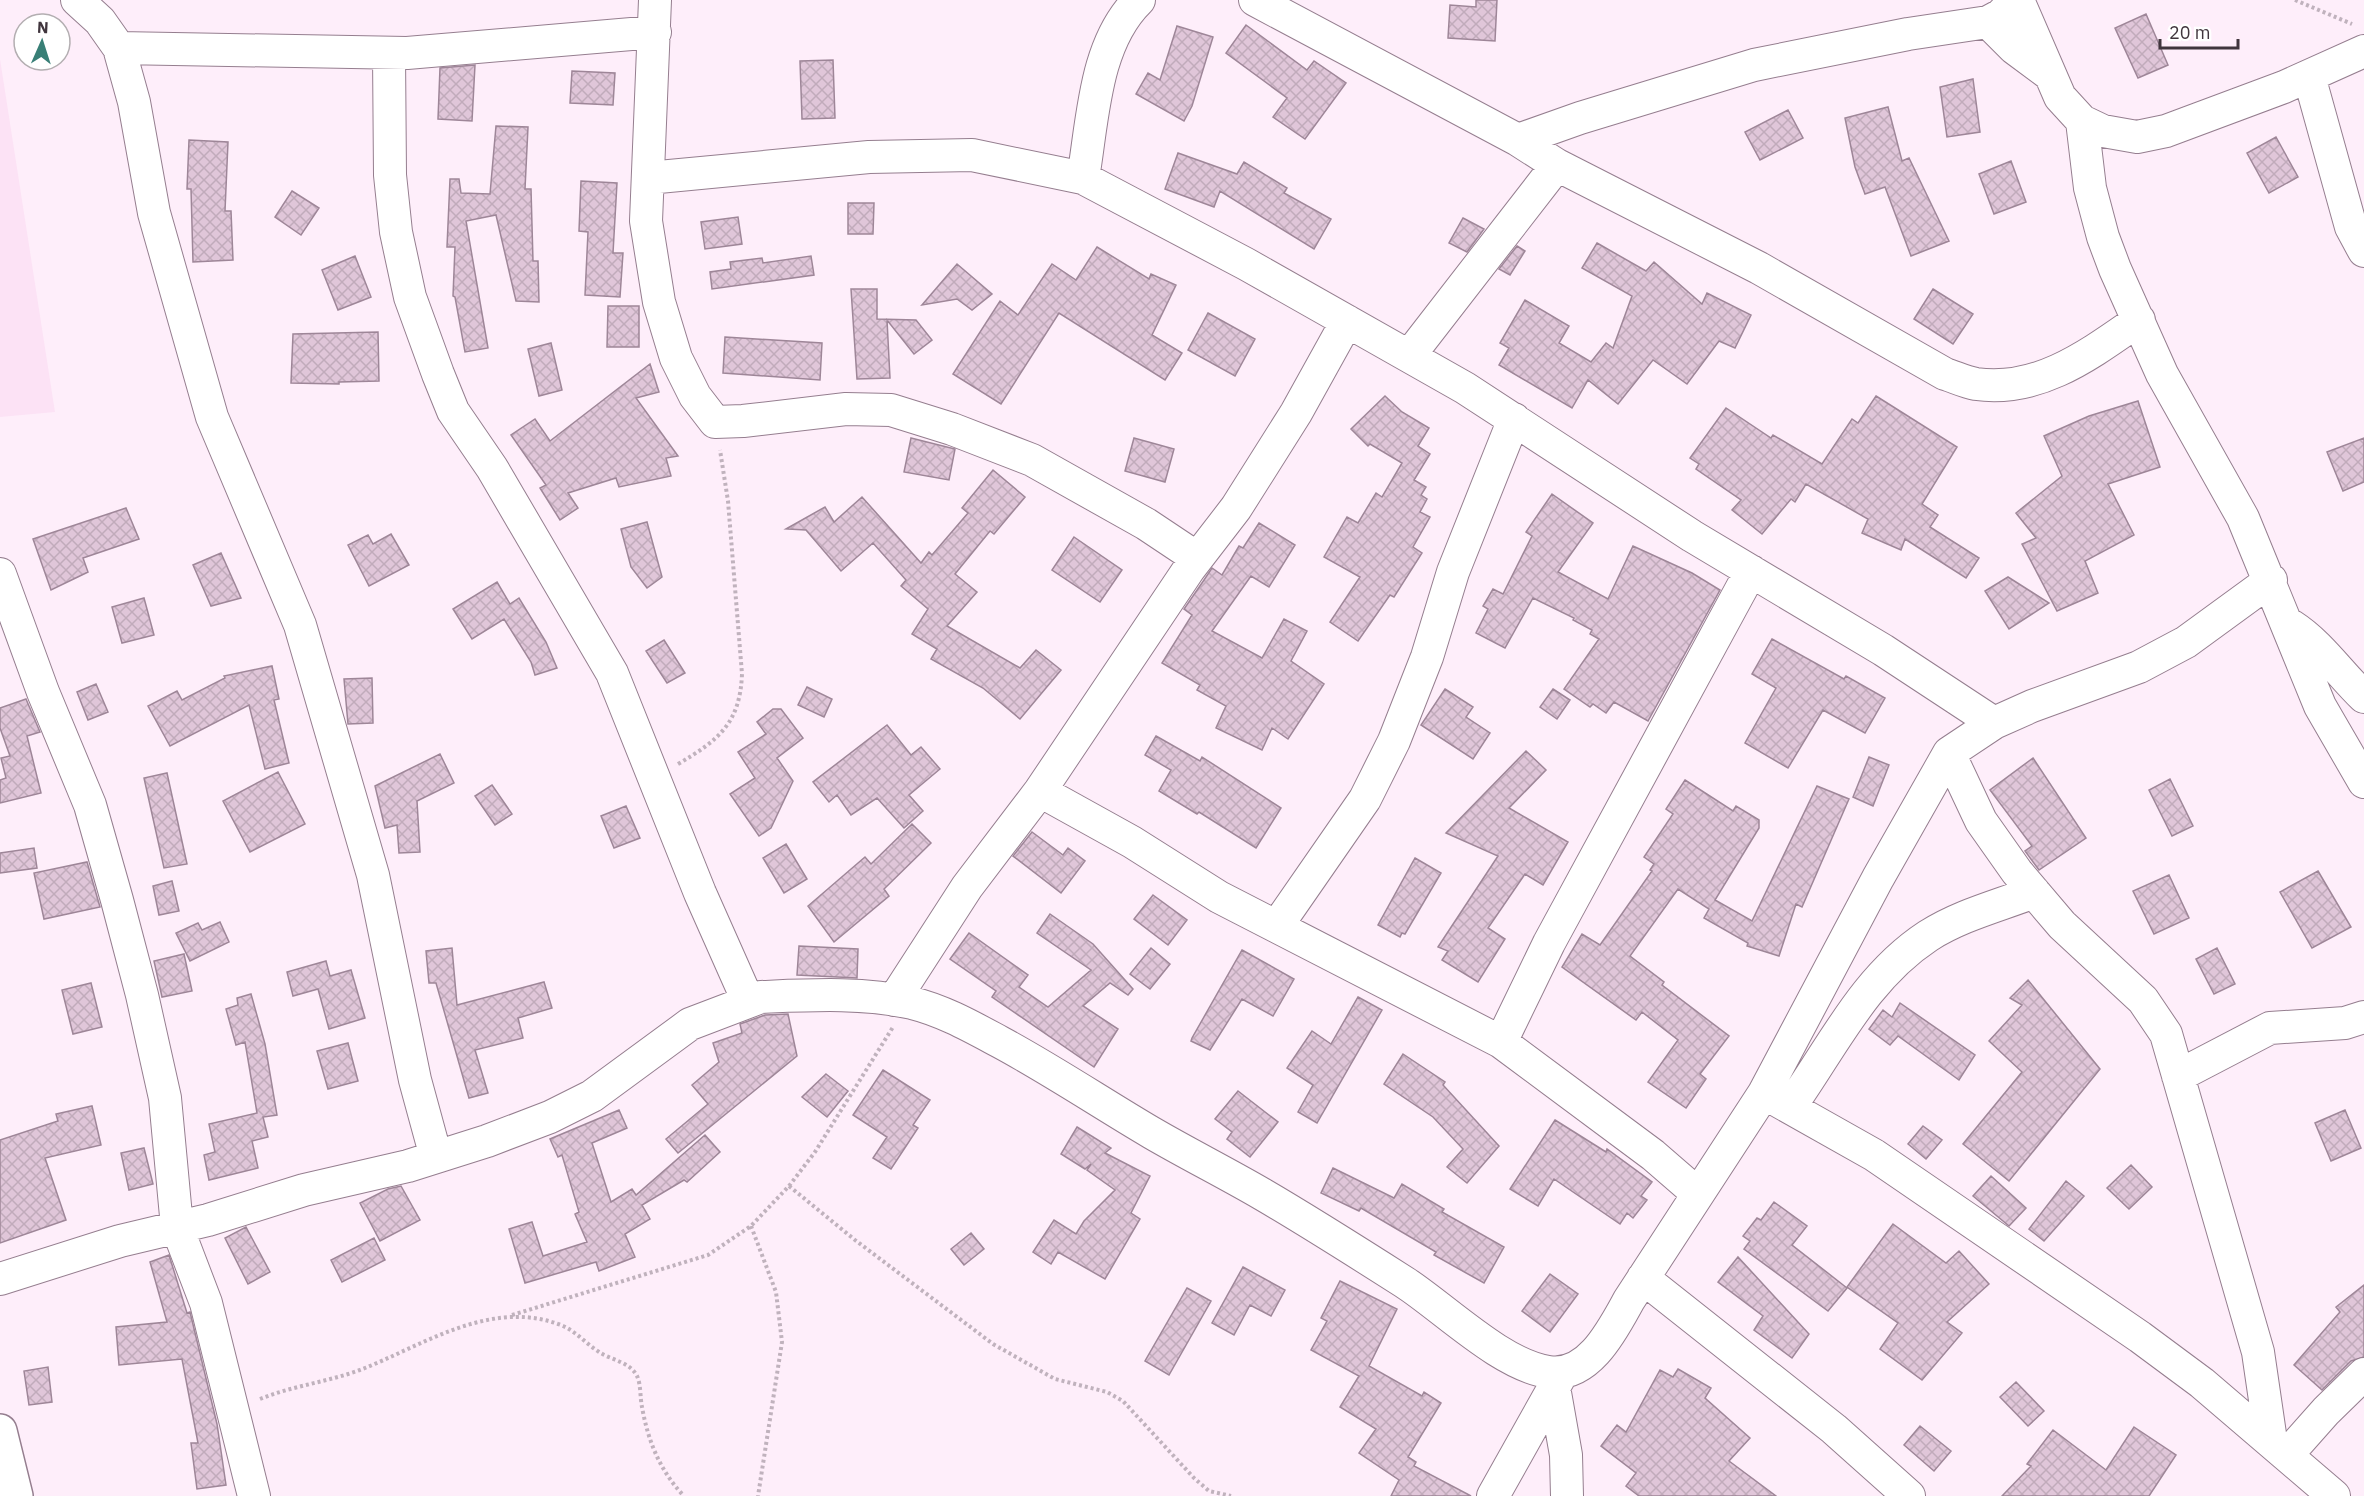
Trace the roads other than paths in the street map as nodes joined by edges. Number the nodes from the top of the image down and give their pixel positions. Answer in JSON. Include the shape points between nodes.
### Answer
{"nodes":[{"id":1,"x":77,"y":0,"type":"edge"},
{"id":2,"x":655,"y":0,"type":"edge"},
{"id":3,"x":1139,"y":0,"type":"edge"},
{"id":4,"x":1255,"y":0,"type":"edge"},
{"id":5,"x":2016,"y":0,"type":"edge"},
{"id":6,"x":1988,"y":22,"type":"junction"},
{"id":7,"x":656,"y":32,"type":"junction"},
{"id":8,"x":2360,"y":39,"type":"edge"},
{"id":9,"x":119,"y":48,"type":"junction"},
{"id":10,"x":389,"y":54,"type":"junction"},
{"id":11,"x":2049,"y":74,"type":"junction"},
{"id":12,"x":2309,"y":76,"type":"junction"},
{"id":13,"x":2082,"y":121,"type":"junction"},
{"id":14,"x":1518,"y":140,"type":"junction"},
{"id":15,"x":1557,"y":165,"type":"junction"},
{"id":16,"x":648,"y":178,"type":"junction"},
{"id":17,"x":1083,"y":178,"type":"junction"},
{"id":18,"x":2364,"y":251,"type":"edge"},
{"id":19,"x":2139,"y":320,"type":"junction"},
{"id":20,"x":1347,"y":321,"type":"junction"},
{"id":21,"x":1409,"y":356,"type":"junction"},
{"id":22,"x":1514,"y":419,"type":"junction"},
{"id":23,"x":1197,"y":558,"type":"junction"},
{"id":24,"x":1751,"y":571,"type":"junction"},
{"id":25,"x":0,"y":574,"type":"edge"},
{"id":26,"x":2271,"y":580,"type":"junction"},
{"id":27,"x":2289,"y":624,"type":"junction"},
{"id":28,"x":2364,"y":697,"type":"edge"},
{"id":29,"x":1994,"y":723,"type":"junction"},
{"id":30,"x":1949,"y":753,"type":"junction"},
{"id":31,"x":2364,"y":782,"type":"edge"},
{"id":32,"x":1040,"y":791,"type":"junction"},
{"id":33,"x":2034,"y":892,"type":"junction"},
{"id":34,"x":1276,"y":926,"type":"junction"},
{"id":35,"x":748,"y":1001,"type":"junction"},
{"id":36,"x":900,"y":1001,"type":"junction"},
{"id":37,"x":2364,"y":1017,"type":"edge"},
{"id":38,"x":1501,"y":1042,"type":"junction"},
{"id":39,"x":2178,"y":1076,"type":"junction"},
{"id":40,"x":1777,"y":1100,"type":"junction"},
{"id":41,"x":436,"y":1157,"type":"junction"},
{"id":42,"x":1698,"y":1194,"type":"junction"},
{"id":43,"x":177,"y":1227,"type":"junction"},
{"id":44,"x":0,"y":1278,"type":"edge"},
{"id":45,"x":1643,"y":1278,"type":"junction"},
{"id":46,"x":2364,"y":1374,"type":"edge"},
{"id":47,"x":1558,"y":1380,"type":"junction"},
{"id":48,"x":0,"y":1431,"type":"edge"},
{"id":49,"x":2279,"y":1448,"type":"junction"},
{"id":50,"x":16,"y":1496,"type":"edge"},
{"id":51,"x":254,"y":1496,"type":"edge"},
{"id":52,"x":1493,"y":1496,"type":"edge"},
{"id":53,"x":1567,"y":1496,"type":"edge"},
{"id":54,"x":1909,"y":1496,"type":"edge"},
{"id":55,"x":2334,"y":1496,"type":"edge"}],
"edges":[{"from":1,"to":9,"type":"street","via":[[100,21]]},
{"from":2,"to":7,"type":"street"},
{"from":3,"to":17,"type":"street","via":[[1111,38]]},
{"from":4,"to":14,"type":"street"},
{"from":5,"to":6,"type":"street"},
{"from":5,"to":11,"type":"street"},
{"from":6,"to":11,"type":"street"},
{"from":6,"to":14,"type":"street","via":[[1754,65]]},
{"from":7,"to":10,"type":"street"},
{"from":7,"to":16,"type":"street"},
{"from":8,"to":12,"type":"street"},
{"from":9,"to":10,"type":"street"},
{"from":9,"to":41,"type":"street","via":[[134,102],[153,213],[212,417],[300,625],[370,865],[415,1080]]},
{"from":10,"to":35,"type":"street","via":[[390,175],[396,232],[414,308],[453,411],[492,468],[612,673]]},
{"from":11,"to":13,"type":"street","via":[[2060,97]]},
{"from":12,"to":13,"type":"street","via":[[2166,131],[2138,137],[2103,131]]},
{"from":12,"to":18,"type":"street","via":[[2351,227]]},
{"from":13,"to":19,"type":"street","via":[[2090,188],[2103,237]]},
{"from":14,"to":15,"type":"street"},
{"from":15,"to":19,"type":"street","via":[[1759,268],[1945,374],[1975,384],[2010,385],[2049,376],[2092,353]]},
{"from":15,"to":21,"type":"street"},
{"from":16,"to":17,"type":"street","via":[[869,157],[972,155]]},
{"from":16,"to":23,"type":"street","via":[[646,221],[659,302],[676,358],[695,396],[716,422],[846,409],[891,410],[1032,460],[1146,524]]},
{"from":17,"to":20,"type":"street"},
{"from":19,"to":26,"type":"street","via":[[2162,374],[2243,518]]},
{"from":20,"to":21,"type":"street"},
{"from":20,"to":23,"type":"street","via":[[1236,508]]},
{"from":21,"to":22,"type":"street"},
{"from":22,"to":24,"type":"street"},
{"from":22,"to":34,"type":"street","via":[[1453,572],[1427,657],[1394,741],[1365,799]]},
{"from":23,"to":32,"type":"street"},
{"from":24,"to":29,"type":"street"},
{"from":24,"to":38,"type":"street","via":[[1560,922]]},
{"from":25,"to":43,"type":"street","via":[[90,806],[117,900],[165,1098]]},
{"from":26,"to":27,"type":"street"},
{"from":26,"to":29,"type":"street","via":[[2186,642],[2139,667]]},
{"from":27,"to":28,"type":"street","via":[[2310,640]]},
{"from":27,"to":31,"type":"street","via":[[2320,706]]},
{"from":29,"to":30,"type":"street"},
{"from":30,"to":33,"type":"street","via":[[1981,821]]},
{"from":30,"to":40,"type":"street","via":[[1878,878]]},
{"from":32,"to":34,"type":"street","via":[[1219,897]]},
{"from":32,"to":36,"type":"street","via":[[967,887]]},
{"from":33,"to":39,"type":"street","via":[[2062,925],[2143,1000],[2166,1034]]},
{"from":33,"to":40,"type":"street","via":[[1978,911],[1926,938],[1897,962],[1850,1013]]},
{"from":34,"to":38,"type":"street"},
{"from":35,"to":36,"type":"street","via":[[799,996],[868,996]]},
{"from":35,"to":41,"type":"street","via":[[690,1024],[592,1096],[550,1117]]},
{"from":36,"to":47,"type":"street","via":[[943,1012],[1041,1065],[1343,1243],[1419,1292],[1462,1327]]},
{"from":37,"to":39,"type":"street","via":[[2345,1023],[2270,1028]]},
{"from":38,"to":42,"type":"street","via":[[1653,1155]]},
{"from":39,"to":49,"type":"street","via":[[2258,1352]]},
{"from":40,"to":42,"type":"street"},
{"from":40,"to":49,"type":"street","via":[[1874,1155],[2140,1337]]},
{"from":41,"to":43,"type":"street"},
{"from":42,"to":45,"type":"street"},
{"from":43,"to":44,"type":"street"},
{"from":43,"to":51,"type":"street","via":[[206,1303]]},
{"from":45,"to":47,"type":"street","via":[[1611,1333],[1590,1357]]},
{"from":45,"to":54,"type":"street","via":[[1834,1429]]},
{"from":46,"to":49,"type":"street"},
{"from":47,"to":52,"type":"street"},
{"from":47,"to":53,"type":"street"},
{"from":48,"to":50,"type":"street"},
{"from":49,"to":55,"type":"street"}]}
